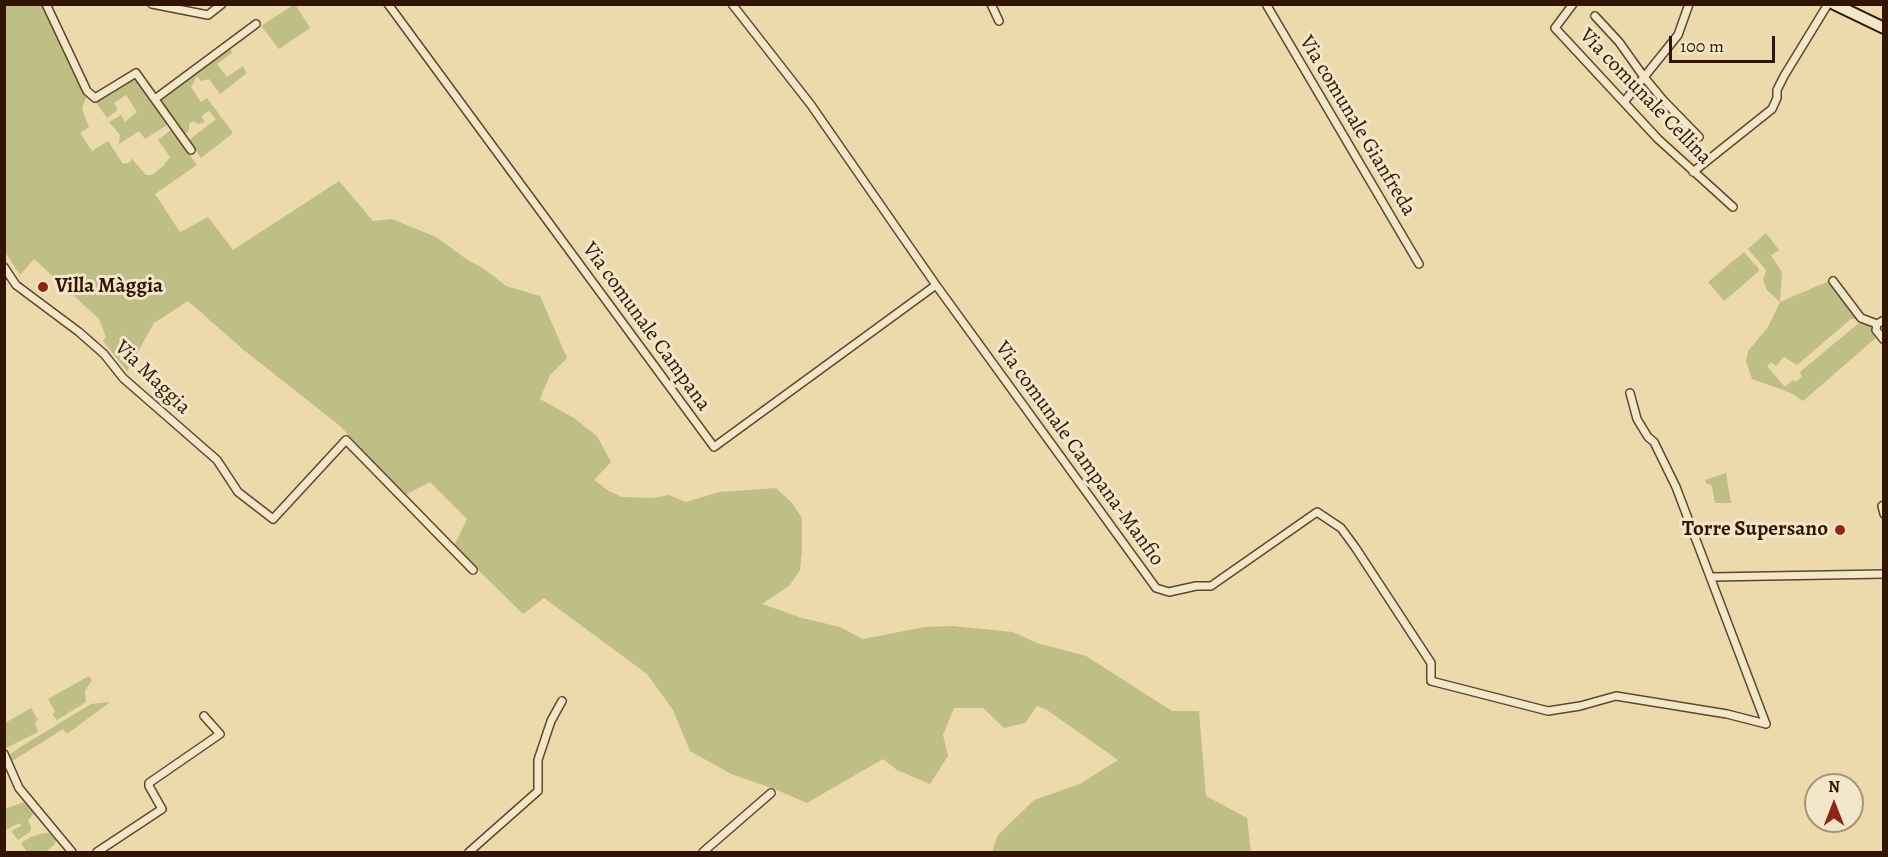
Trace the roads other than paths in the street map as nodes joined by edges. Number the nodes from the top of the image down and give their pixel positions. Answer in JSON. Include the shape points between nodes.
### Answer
{"nodes":[{"id":1,"x":46,"y":4,"type":"edge"},
{"id":2,"x":152,"y":4,"type":"edge"},
{"id":3,"x":222,"y":4,"type":"edge"},
{"id":4,"x":388,"y":4,"type":"edge"},
{"id":5,"x":732,"y":4,"type":"edge"},
{"id":6,"x":991,"y":4,"type":"edge"},
{"id":7,"x":1266,"y":4,"type":"edge"},
{"id":8,"x":1573,"y":4,"type":"edge"},
{"id":9,"x":1689,"y":4,"type":"edge"},
{"id":10,"x":1828,"y":4,"type":"edge"},
{"id":11,"x":1834,"y":4,"type":"edge"},
{"id":12,"x":1595,"y":16,"type":"dead end"},
{"id":13,"x":999,"y":21,"type":"dead end"},
{"id":14,"x":256,"y":24,"type":"dead end"},
{"id":15,"x":1884,"y":28,"type":"edge"},
{"id":16,"x":1644,"y":77,"type":"junction"},
{"id":17,"x":155,"y":99,"type":"junction"},
{"id":18,"x":1624,"y":102,"type":"junction"},
{"id":19,"x":1699,"y":137,"type":"dead end"},
{"id":20,"x":191,"y":150,"type":"dead end"},
{"id":21,"x":1693,"y":171,"type":"junction"},
{"id":22,"x":1733,"y":207,"type":"dead end"},
{"id":23,"x":1419,"y":264,"type":"dead end"},
{"id":24,"x":4,"y":267,"type":"edge"},
{"id":25,"x":1833,"y":281,"type":"dead end"},
{"id":26,"x":936,"y":285,"type":"junction"},
{"id":27,"x":1880,"y":322,"type":"edge"},
{"id":28,"x":1884,"y":340,"type":"edge"},
{"id":29,"x":1630,"y":393,"type":"dead end"},
{"id":30,"x":1884,"y":505,"type":"edge"},
{"id":31,"x":1884,"y":514,"type":"edge"},
{"id":32,"x":472,"y":570,"type":"dead end"},
{"id":33,"x":1884,"y":574,"type":"edge"},
{"id":34,"x":1711,"y":578,"type":"junction"},
{"id":35,"x":562,"y":701,"type":"dead end"},
{"id":36,"x":204,"y":716,"type":"dead end"},
{"id":37,"x":4,"y":754,"type":"edge"},
{"id":38,"x":771,"y":793,"type":"dead end"},
{"id":39,"x":72,"y":852,"type":"edge"},
{"id":40,"x":97,"y":852,"type":"edge"},
{"id":41,"x":470,"y":852,"type":"edge"},
{"id":42,"x":703,"y":852,"type":"edge"}],
"edges":[{"from":1,"to":17,"type":"street","via":[[87,91],[95,98],[136,73]]},
{"from":2,"to":3,"type":"street","via":[[208,15]]},
{"from":4,"to":26,"type":"street","name":"Via comunale Campana","via":[[714,447]]},
{"from":5,"to":26,"type":"street","name":"Via comunale Campana-Manfio","via":[[811,105]]},
{"from":6,"to":13,"type":"street"},
{"from":7,"to":23,"type":"street","name":"Via comunale Gianfreda"},
{"from":8,"to":18,"type":"street","name":"Via comunale Cellina","via":[[1555,27]]},
{"from":9,"to":16,"type":"street","via":[[1678,35]]},
{"from":10,"to":21,"type":"street","via":[[1784,76],[1772,109]]},
{"from":11,"to":15,"type":"street"},
{"from":12,"to":16,"type":"street"},
{"from":14,"to":17,"type":"street"},
{"from":16,"to":18,"type":"street"},
{"from":16,"to":19,"type":"street"},
{"from":17,"to":20,"type":"street"},
{"from":18,"to":21,"type":"street","name":"Via comunale Cellina"},
{"from":21,"to":22,"type":"street","name":"Via comunale Cellina"},
{"from":24,"to":32,"type":"street","name":"Via Maggia","via":[[16,285],[104,354],[123,378],[217,460],[238,492],[273,519],[346,440]]},
{"from":25,"to":27,"type":"street","via":[[1860,318]]},
{"from":26,"to":34,"type":"street","name":"Via comunale Campana-Manfio","via":[[1156,588],[1169,592],[1211,586],[1317,512],[1341,528],[1355,547],[1431,663],[1431,681],[1548,711],[1616,696],[1766,724]]},
{"from":27,"to":28,"type":"street","via":[[1876,330]]},
{"from":29,"to":34,"type":"street","via":[[1637,419],[1654,442],[1676,487]]},
{"from":30,"to":31,"type":"street"},
{"from":33,"to":34,"type":"street"},
{"from":35,"to":41,"type":"street","via":[[538,760],[538,791]]},
{"from":36,"to":40,"type":"street","via":[[220,734],[149,783],[162,809]]},
{"from":37,"to":39,"type":"street","via":[[19,788]]},
{"from":38,"to":42,"type":"street"}]}
